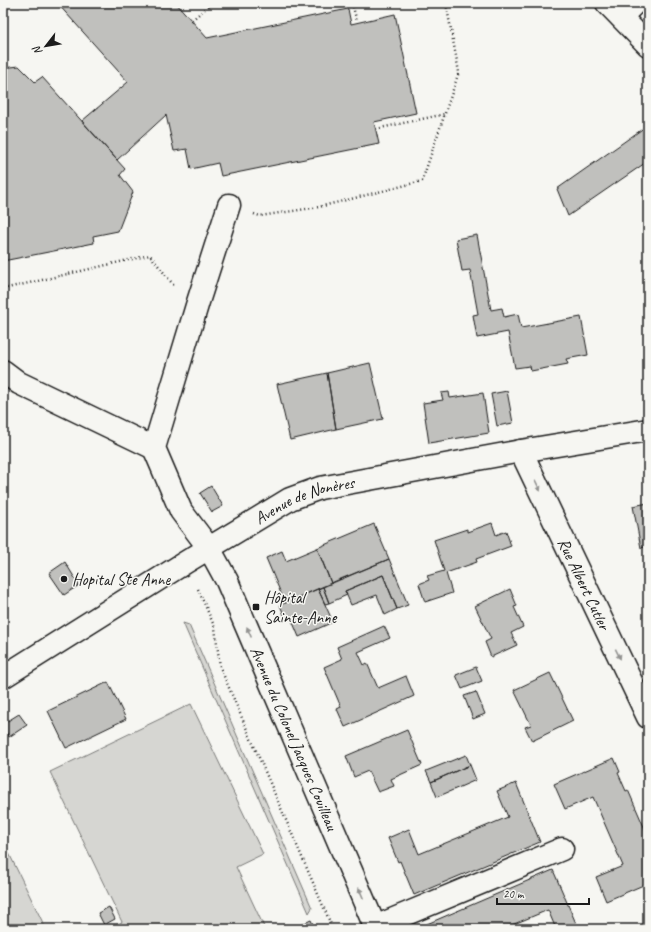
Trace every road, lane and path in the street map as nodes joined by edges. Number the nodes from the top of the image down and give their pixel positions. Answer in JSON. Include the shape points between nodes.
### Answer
{"nodes":[{"id":1,"x":212,"y":3,"type":"edge"},
{"id":2,"x":352,"y":3,"type":"edge"},
{"id":3,"x":446,"y":3,"type":"edge"},
{"id":4,"x":621,"y":8,"type":"edge"},
{"id":5,"x":192,"y":20,"type":"dead end"},
{"id":6,"x":357,"y":22,"type":"dead end"},
{"id":7,"x":648,"y":45,"type":"edge"},
{"id":8,"x":445,"y":114,"type":"junction"},
{"id":9,"x":376,"y":129,"type":"dead end"},
{"id":10,"x":229,"y":205,"type":"joint"},
{"id":11,"x":3,"y":289,"type":"edge"},
{"id":12,"x":195,"y":312,"type":"junction"},
{"id":13,"x":3,"y":371,"type":"edge"},
{"id":14,"x":648,"y":430,"type":"edge"},
{"id":15,"x":154,"y":448,"type":"junction"},
{"id":16,"x":521,"y":451,"type":"junction"},
{"id":17,"x":209,"y":548,"type":"junction"},
{"id":18,"x":186,"y":562,"type":"junction"},
{"id":19,"x":3,"y":677,"type":"edge"},
{"id":20,"x":648,"y":717,"type":"edge"},
{"id":21,"x":562,"y":850,"type":"dead end"},
{"id":22,"x":376,"y":928,"type":"edge"},
{"id":23,"x":333,"y":929,"type":"edge"}],
"edges":[{"from":1,"to":5,"type":"path"},
{"from":2,"to":6,"type":"path"},
{"from":3,"to":8,"type":"path","via":[[459,72]]},
{"from":4,"to":7,"type":"street"},
{"from":8,"to":9,"type":"path"},
{"from":8,"to":10,"type":"path","via":[[422,181],[319,207],[260,216]]},
{"from":10,"to":12,"type":"street"},
{"from":11,"to":12,"type":"path","via":[[150,255]]},
{"from":12,"to":15,"type":"street"},
{"from":13,"to":15,"type":"street","via":[[19,384]]},
{"from":14,"to":16,"type":"street","name":"Avenue de Nonères"},
{"from":15,"to":17,"type":"street","name":"Avenue du Colonel Jacques Couilleau","via":[[181,511]]},
{"from":16,"to":17,"type":"street","name":"Avenue de Nonères","via":[[320,488],[290,499]]},
{"from":16,"to":20,"type":"street","name":"Rue Albert Cutler","one_way":true},
{"from":17,"to":18,"type":"street","name":"Avenue de Nonères"},
{"from":22,"to":17,"type":"street","name":"Avenue du Colonel Jacques Couilleau","one_way":true,"via":[[238,608]]},
{"from":18,"to":19,"type":"street","name":"Avenue de Nonères"},
{"from":18,"to":23,"type":"path","via":[[215,628],[220,667]]},
{"from":21,"to":22,"type":"street"}]}
